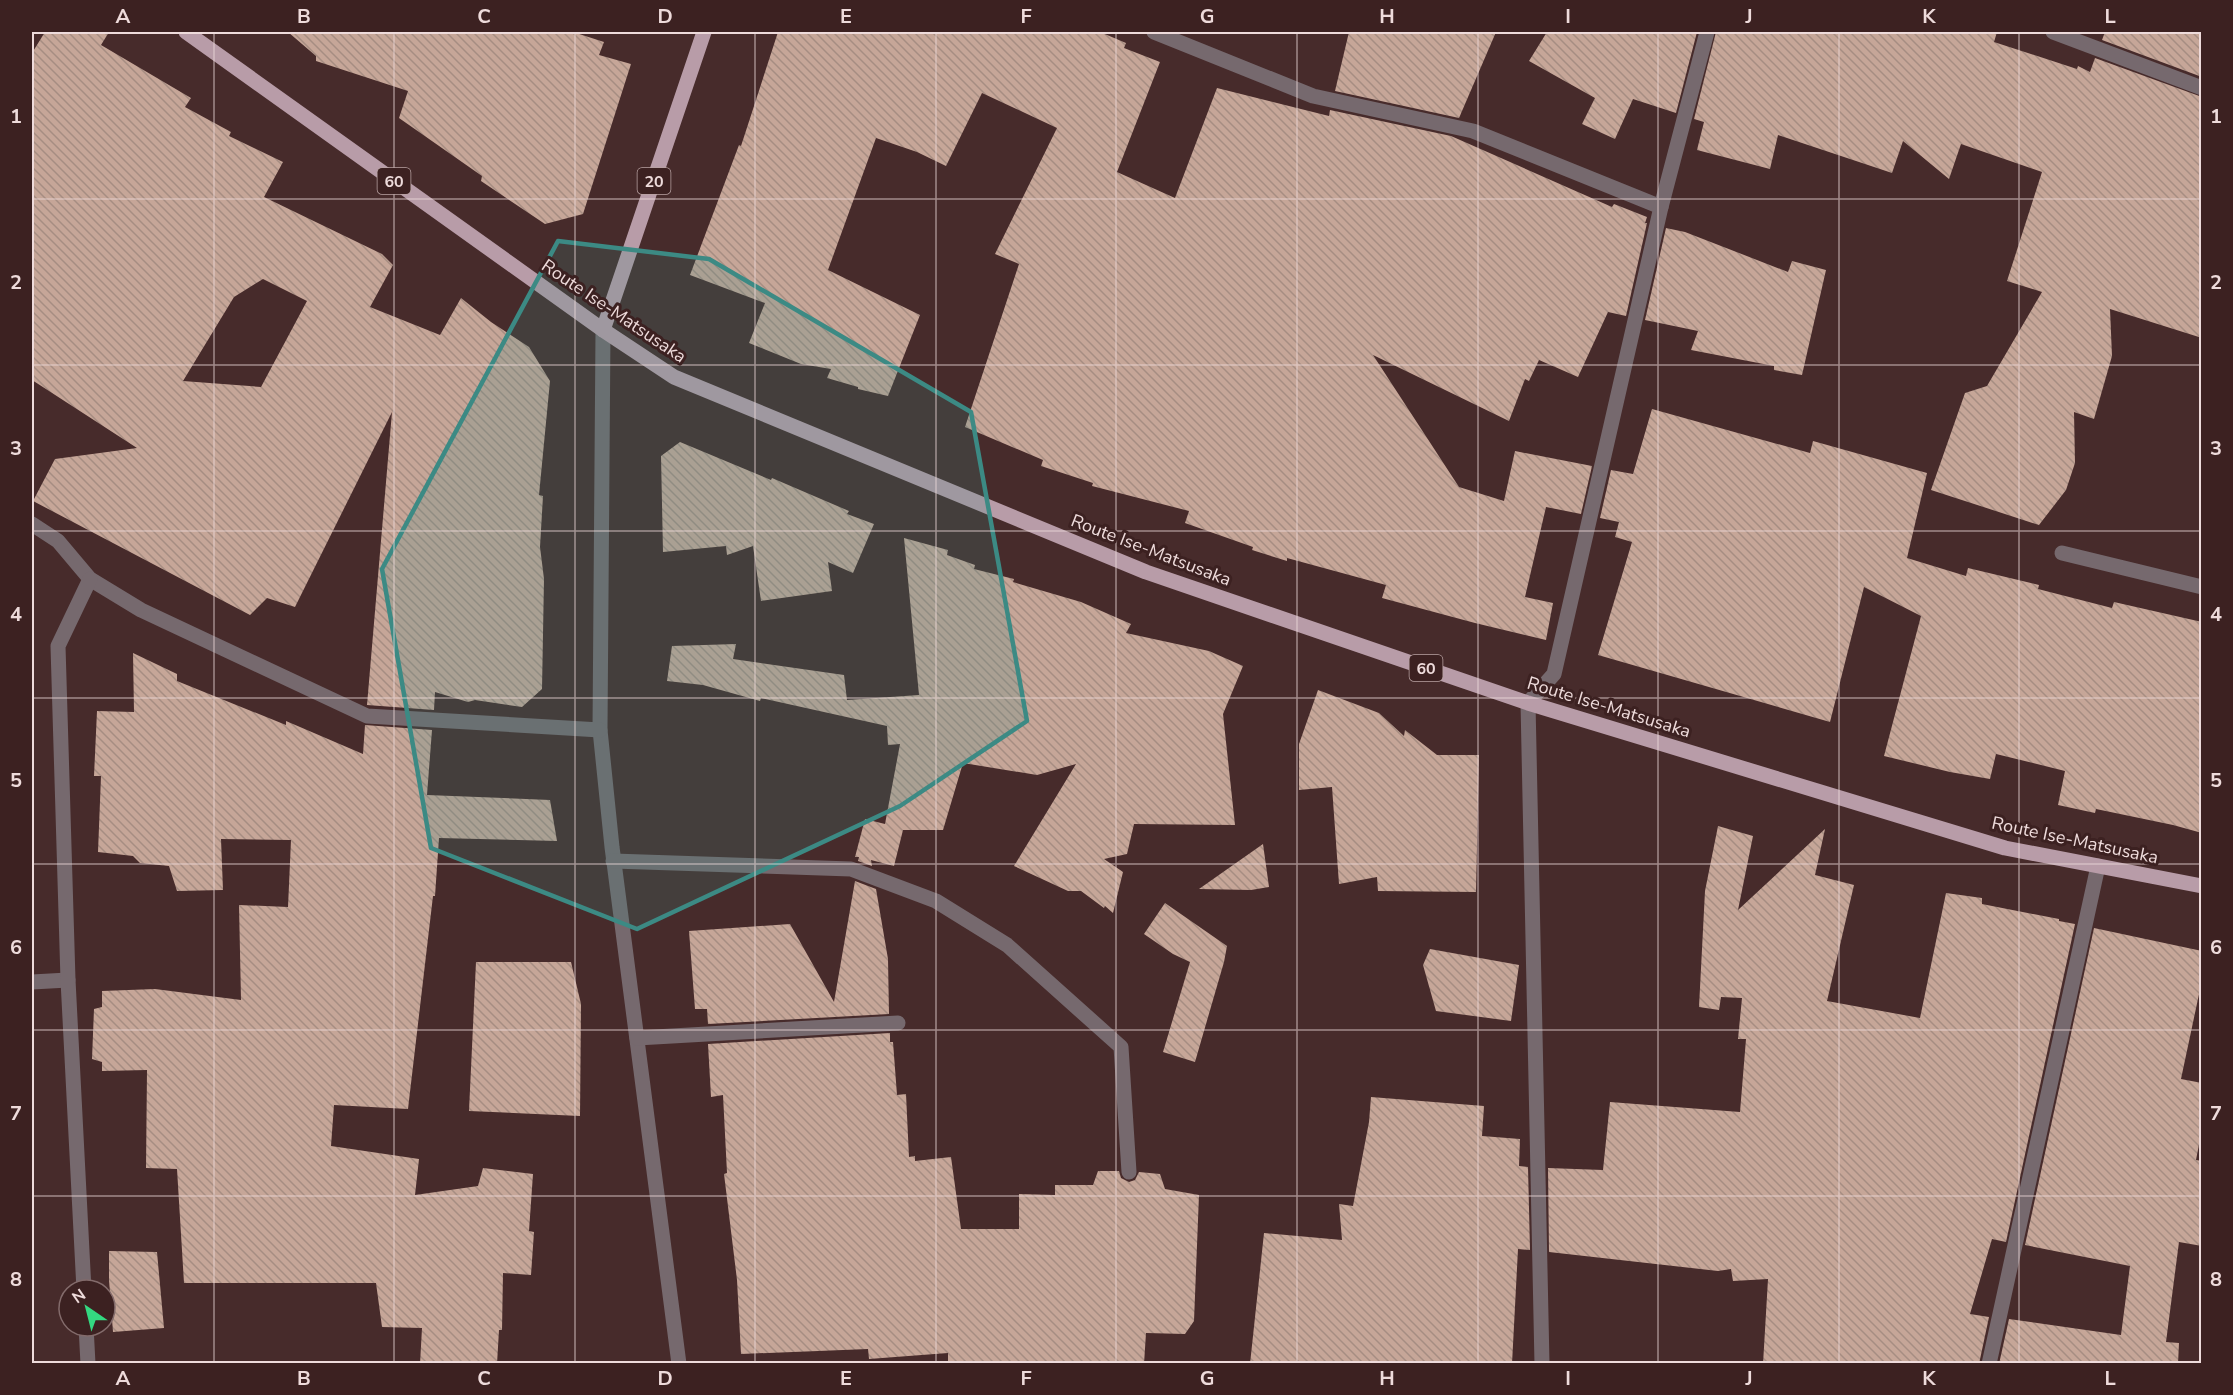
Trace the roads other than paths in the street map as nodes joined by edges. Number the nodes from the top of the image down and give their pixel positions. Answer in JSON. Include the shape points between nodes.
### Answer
{"nodes":[{"id":1,"x":186,"y":32,"type":"edge"},
{"id":2,"x":704,"y":32,"type":"edge"},
{"id":3,"x":1154,"y":32,"type":"edge"},
{"id":4,"x":1707,"y":32,"type":"edge"},
{"id":5,"x":2053,"y":32,"type":"edge"},
{"id":6,"x":2202,"y":88,"type":"edge"},
{"id":7,"x":1661,"y":207,"type":"junction"},
{"id":8,"x":603,"y":330,"type":"junction"},
{"id":9,"x":32,"y":524,"type":"edge"},
{"id":10,"x":2062,"y":553,"type":"dead end"},
{"id":11,"x":90,"y":579,"type":"junction"},
{"id":12,"x":2202,"y":587,"type":"edge"},
{"id":13,"x":1528,"y":703,"type":"junction"},
{"id":14,"x":600,"y":730,"type":"junction"},
{"id":15,"x":614,"y":861,"type":"junction"},
{"id":16,"x":2098,"y":866,"type":"junction"},
{"id":17,"x":2202,"y":886,"type":"edge"},
{"id":18,"x":68,"y":980,"type":"junction"},
{"id":19,"x":32,"y":982,"type":"edge"},
{"id":20,"x":898,"y":1023,"type":"dead end"},
{"id":21,"x":638,"y":1038,"type":"junction"},
{"id":22,"x":1129,"y":1172,"type":"dead end"},
{"id":23,"x":83,"y":1278,"type":"edge"},
{"id":24,"x":87,"y":1338,"type":"edge"},
{"id":25,"x":88,"y":1364,"type":"edge"},
{"id":26,"x":679,"y":1364,"type":"edge"},
{"id":27,"x":1542,"y":1364,"type":"edge"},
{"id":28,"x":1989,"y":1364,"type":"edge"}],
"edges":[{"from":1,"to":8,"type":"main road","name":"Route Ise-Matsusaka","number":"60"},
{"from":2,"to":8,"type":"main road","number":"20"},
{"from":3,"to":7,"type":"street","via":[[1314,96],[1473,131]]},
{"from":4,"to":7,"type":"street"},
{"from":5,"to":6,"type":"street"},
{"from":7,"to":13,"type":"street","via":[[1554,674]]},
{"from":8,"to":13,"type":"main road","name":"Route Ise-Matsusaka","number":"60","via":[[674,377],[1137,568]]},
{"from":8,"to":14,"type":"street"},
{"from":9,"to":11,"type":"street","via":[[58,541]]},
{"from":10,"to":12,"type":"street"},
{"from":11,"to":14,"type":"street","via":[[141,610],[367,716]]},
{"from":11,"to":18,"type":"street","via":[[58,646]]},
{"from":13,"to":16,"type":"main road","name":"Route Ise-Matsusaka","number":"60","via":[[2005,848]]},
{"from":13,"to":27,"type":"street"},
{"from":14,"to":15,"type":"street"},
{"from":15,"to":21,"type":"street"},
{"from":15,"to":22,"type":"street","via":[[851,869],[936,901],[1007,945],[1121,1047]]},
{"from":16,"to":17,"type":"main road","name":"Route Ise-Matsusaka","number":"60"},
{"from":16,"to":28,"type":"street"},
{"from":18,"to":19,"type":"street"},
{"from":18,"to":23,"type":"street"},
{"from":20,"to":21,"type":"street"},
{"from":21,"to":26,"type":"street"},
{"from":24,"to":25,"type":"street"}]}
